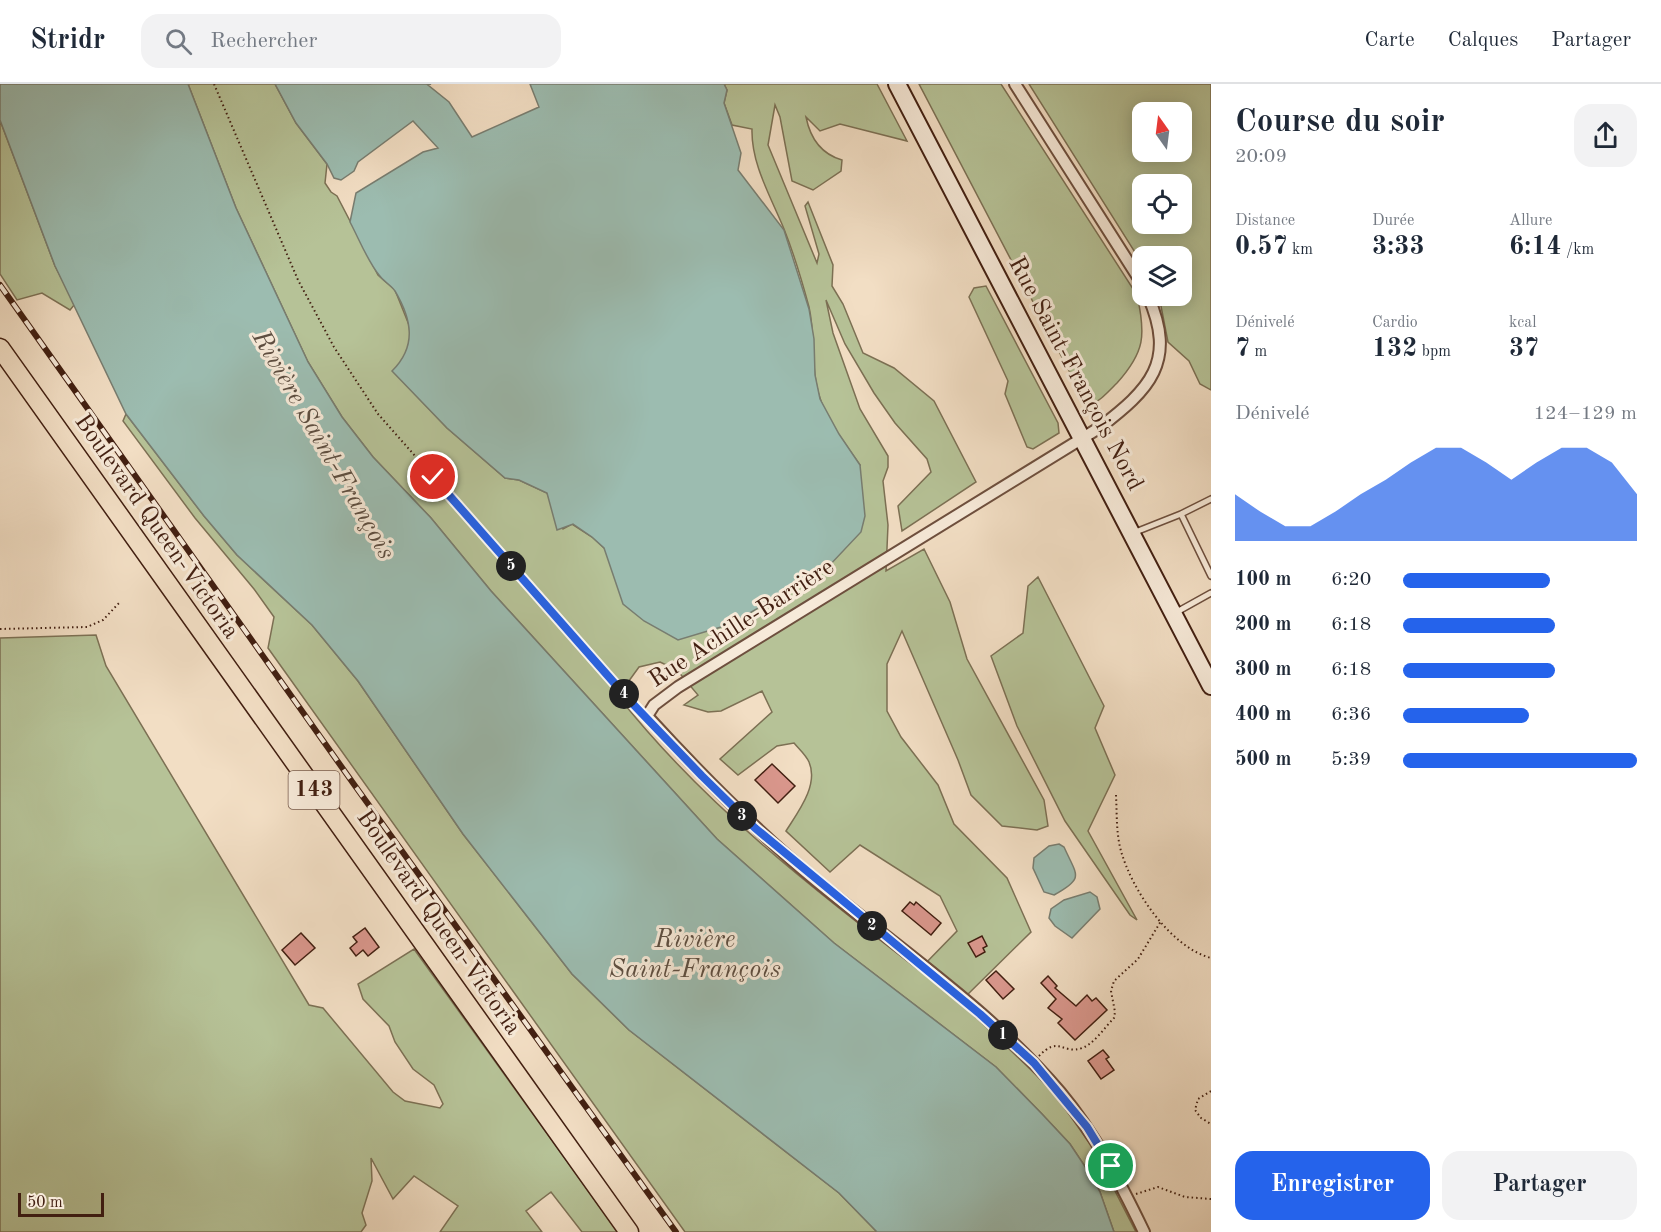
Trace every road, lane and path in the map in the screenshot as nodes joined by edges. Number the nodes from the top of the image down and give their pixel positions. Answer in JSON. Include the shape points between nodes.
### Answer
{"nodes":[{"id":1,"x":214,"y":84,"type":"edge"},
{"id":2,"x":897,"y":84,"type":"edge"},
{"id":3,"x":1015,"y":84,"type":"edge"},
{"id":4,"x":1132,"y":268,"type":"edge"},
{"id":5,"x":1152,"y":306,"type":"edge"},
{"id":6,"x":0,"y":348,"type":"edge"},
{"id":7,"x":1082,"y":438,"type":"junction"},
{"id":8,"x":1211,"y":499,"type":"edge"},
{"id":9,"x":1182,"y":514,"type":"junction"},
{"id":10,"x":1132,"y":534,"type":"junction"},
{"id":11,"x":1211,"y":576,"type":"edge"},
{"id":12,"x":1211,"y":593,"type":"edge"},
{"id":13,"x":120,"y":602,"type":"dead end"},
{"id":14,"x":1174,"y":614,"type":"junction"},
{"id":15,"x":0,"y":629,"type":"edge"},
{"id":16,"x":1211,"y":686,"type":"edge"},
{"id":17,"x":647,"y":716,"type":"junction"},
{"id":18,"x":1116,"y":795,"type":"dead end"},
{"id":19,"x":1161,"y":921,"type":"junction"},
{"id":20,"x":1211,"y":958,"type":"edge"},
{"id":21,"x":1034,"y":1063,"type":"junction"},
{"id":22,"x":1211,"y":1091,"type":"edge"},
{"id":23,"x":1211,"y":1124,"type":"edge"},
{"id":24,"x":1127,"y":1197,"type":"junction"},
{"id":25,"x":1211,"y":1199,"type":"edge"},
{"id":26,"x":629,"y":1232,"type":"edge"},
{"id":27,"x":1144,"y":1232,"type":"edge"}],
"edges":[{"from":1,"to":17,"type":"path","via":[[298,280],[378,414]]},
{"from":2,"to":7,"type":"street","name":"Rue Saint-François Nord"},
{"from":3,"to":4,"type":"street"},
{"from":5,"to":7,"type":"street","name":"Rue Achille-Barrière","via":[[1159,337],[1157,365],[1131,404]]},
{"from":6,"to":26,"type":"main road","name":"Boulevard Queen-Victoria","number":"143"},
{"from":7,"to":10,"type":"street","name":"Rue Saint-François Nord"},
{"from":7,"to":17,"type":"street","name":"Rue Achille-Barrière","via":[[678,687],[654,705]]},
{"from":8,"to":9,"type":"lane"},
{"from":9,"to":10,"type":"lane"},
{"from":9,"to":11,"type":"lane"},
{"from":10,"to":14,"type":"street","name":"Rue Saint-François Nord"},
{"from":12,"to":14,"type":"lane"},
{"from":13,"to":15,"type":"path","via":[[103,620],[87,627]]},
{"from":14,"to":16,"type":"street","name":"Rue Saint-François Nord"},
{"from":17,"to":21,"type":"street","name":"Rue Achille-Barrière","via":[[755,828]]},
{"from":18,"to":19,"type":"path","via":[[1121,851],[1133,881]]},
{"from":19,"to":20,"type":"path","via":[[1179,939]]},
{"from":19,"to":21,"type":"path","via":[[1138,959],[1114,981],[1110,991],[1114,1018],[1086,1047],[1048,1047]]},
{"from":21,"to":24,"type":"street","name":"Rue Achille-Barrière","via":[[1087,1127]]},
{"from":22,"to":23,"type":"path","via":[[1198,1099],[1195,1110]]},
{"from":24,"to":25,"type":"path","via":[[1158,1187],[1185,1197]]},
{"from":24,"to":27,"type":"street","name":"Rue Achille-Barrière"}]}
